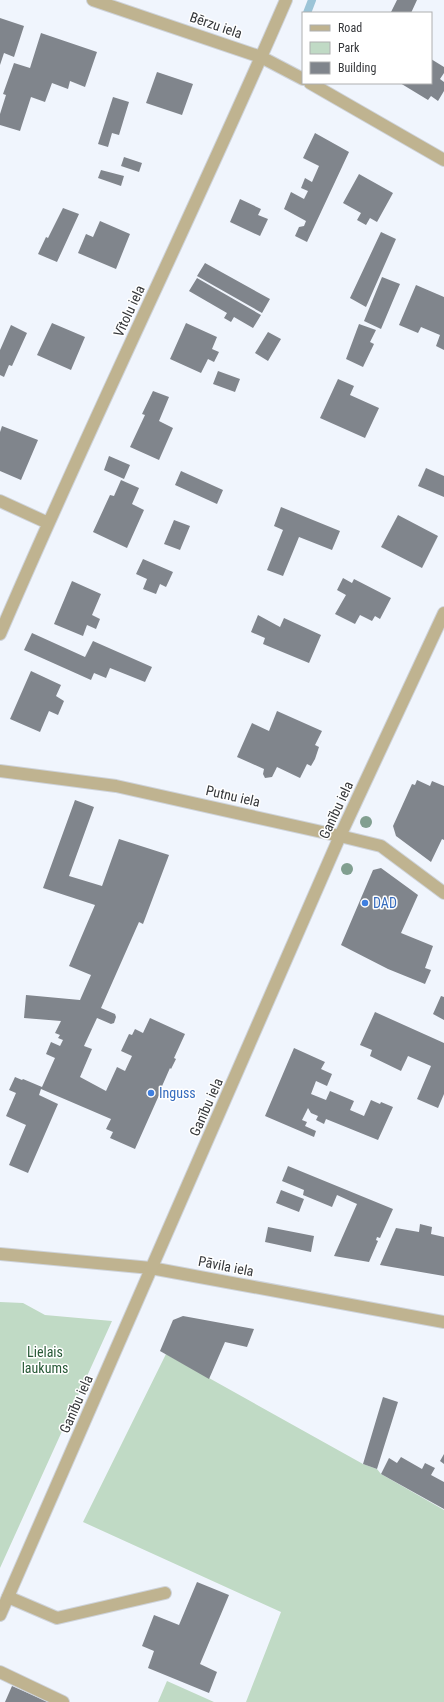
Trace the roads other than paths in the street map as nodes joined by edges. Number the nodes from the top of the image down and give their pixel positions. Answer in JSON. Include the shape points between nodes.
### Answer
{"nodes":[{"id":1,"x":93,"y":0,"type":"edge"},
{"id":2,"x":286,"y":0,"type":"edge"},
{"id":3,"x":261,"y":57,"type":"junction"},
{"id":4,"x":302,"y":78,"type":"edge"},
{"id":5,"x":312,"y":84,"type":"edge"},
{"id":6,"x":444,"y":160,"type":"edge"},
{"id":7,"x":0,"y":501,"type":"edge"},
{"id":8,"x":48,"y":523,"type":"junction"},
{"id":9,"x":444,"y":613,"type":"edge"},
{"id":10,"x":0,"y":634,"type":"edge"},
{"id":11,"x":0,"y":771,"type":"edge"},
{"id":12,"x":340,"y":836,"type":"junction"},
{"id":13,"x":444,"y":893,"type":"edge"},
{"id":14,"x":0,"y":1254,"type":"edge"},
{"id":15,"x":152,"y":1268,"type":"junction"},
{"id":16,"x":444,"y":1322,"type":"edge"},
{"id":17,"x":165,"y":1593,"type":"dead end"},
{"id":18,"x":8,"y":1597,"type":"junction"},
{"id":19,"x":0,"y":1615,"type":"edge"},
{"id":20,"x":0,"y":1672,"type":"edge"},
{"id":21,"x":63,"y":1702,"type":"edge"}],
"edges":[{"from":1,"to":3,"type":"street","name":"Bērzu iela"},
{"from":2,"to":3,"type":"street","name":"Vītolu iela"},
{"from":3,"to":4,"type":"street","name":"Bērzu iela"},
{"from":3,"to":8,"type":"street","name":"Vītolu iela"},
{"from":5,"to":6,"type":"street"},
{"from":7,"to":8,"type":"street"},
{"from":8,"to":10,"type":"street","name":"Vītolu iela"},
{"from":9,"to":12,"type":"street","name":"Ganību iela"},
{"from":11,"to":12,"type":"street","name":"Putnu iela","via":[[116,786]]},
{"from":12,"to":13,"type":"street","name":"Putnu iela","via":[[381,846]]},
{"from":12,"to":15,"type":"street","name":"Ganību iela"},
{"from":14,"to":15,"type":"street","name":"Pāvila iela"},
{"from":15,"to":16,"type":"street","name":"Pāvila iela"},
{"from":15,"to":18,"type":"street","name":"Ganību iela"},
{"from":17,"to":18,"type":"street","via":[[57,1618]]},
{"from":18,"to":19,"type":"street","name":"Ganību iela"},
{"from":20,"to":21,"type":"street"}]}
